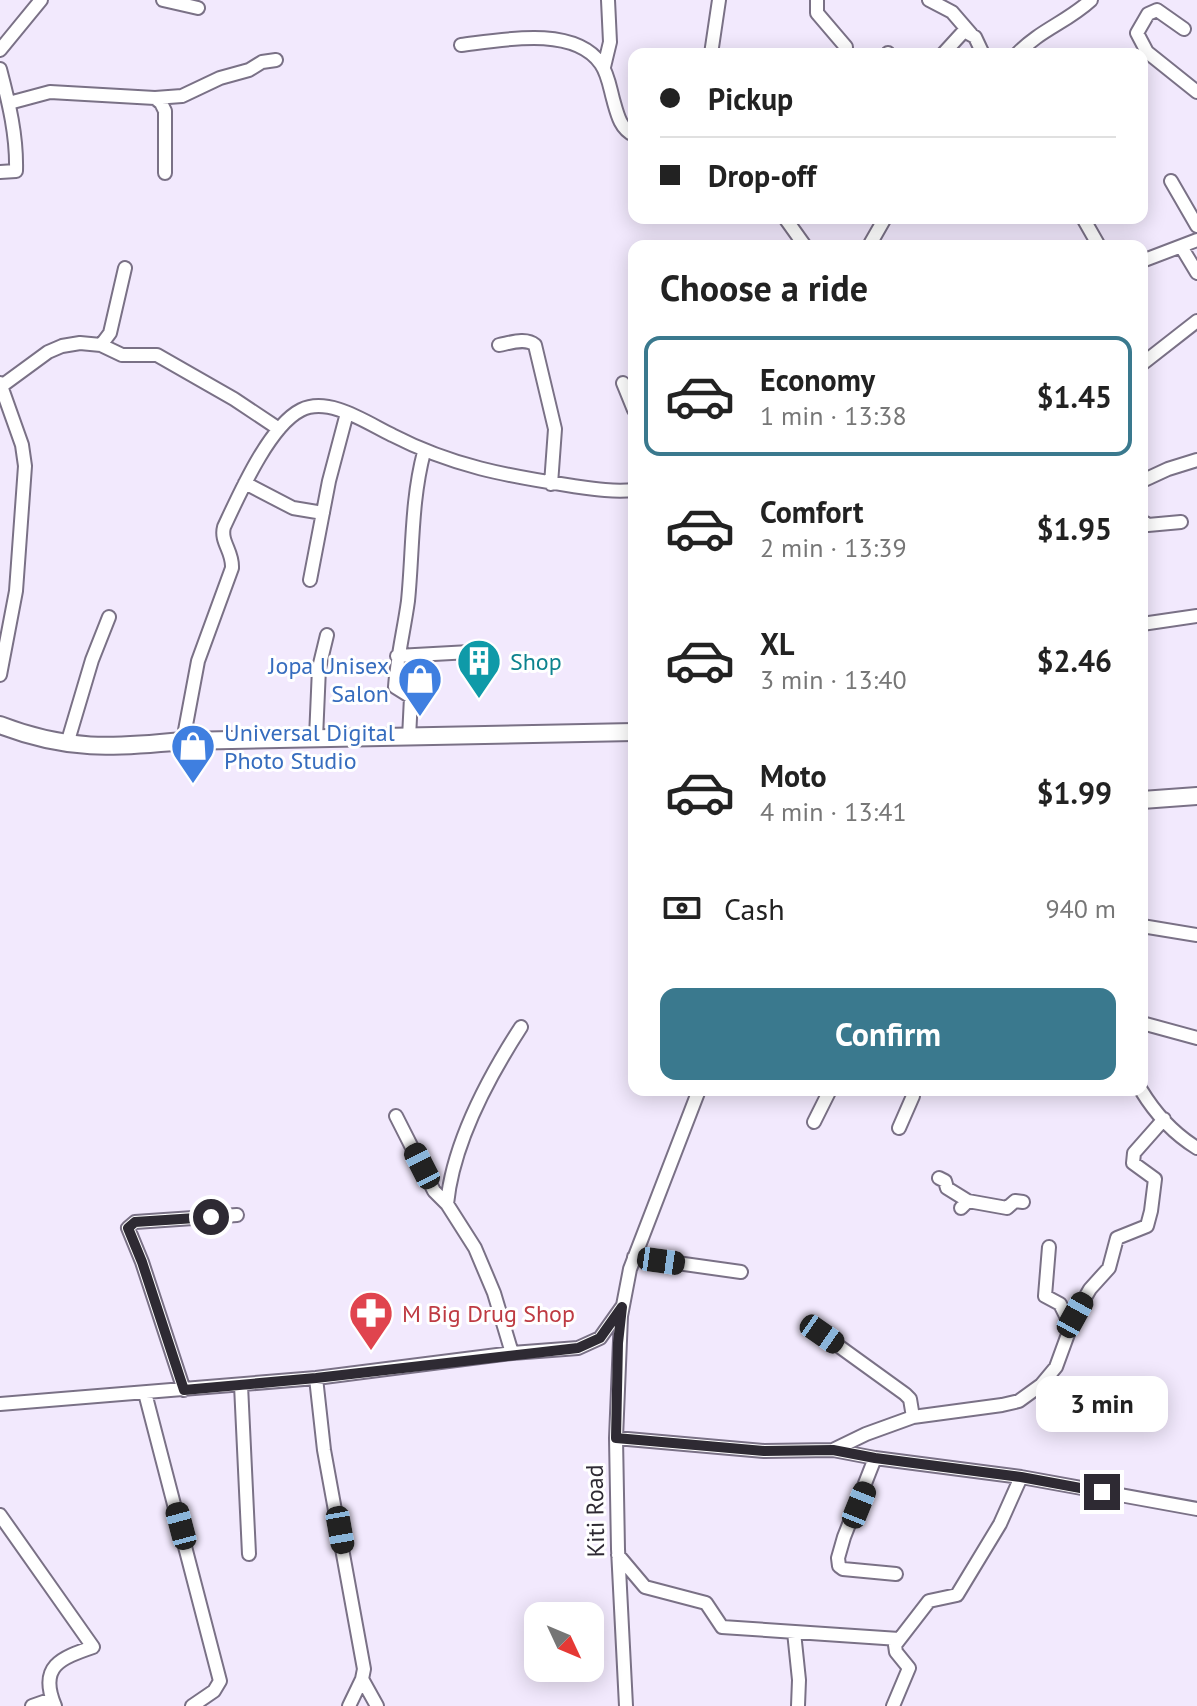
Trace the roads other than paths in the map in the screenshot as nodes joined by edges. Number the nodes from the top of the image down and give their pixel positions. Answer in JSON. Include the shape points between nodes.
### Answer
{"nodes":[{"id":1,"x":41,"y":0,"type":"edge"},
{"id":2,"x":163,"y":0,"type":"edge"},
{"id":3,"x":608,"y":0,"type":"edge"},
{"id":4,"x":719,"y":0,"type":"edge"},
{"id":5,"x":817,"y":0,"type":"edge"},
{"id":6,"x":929,"y":0,"type":"edge"},
{"id":7,"x":1091,"y":0,"type":"edge"},
{"id":8,"x":198,"y":8,"type":"dead end"},
{"id":9,"x":1184,"y":29,"type":"dead end"},
{"id":10,"x":971,"y":34,"type":"junction"},
{"id":11,"x":461,"y":45,"type":"dead end"},
{"id":12,"x":846,"y":47,"type":"dead end"},
{"id":13,"x":712,"y":48,"type":"edge"},
{"id":14,"x":948,"y":48,"type":"edge"},
{"id":15,"x":979,"y":48,"type":"edge"},
{"id":16,"x":1024,"y":48,"type":"edge"},
{"id":17,"x":1145,"y":48,"type":"edge"},
{"id":18,"x":0,"y":50,"type":"edge"},
{"id":19,"x":1148,"y":53,"type":"edge"},
{"id":20,"x":276,"y":60,"type":"dead end"},
{"id":21,"x":604,"y":67,"type":"junction"},
{"id":22,"x":0,"y":69,"type":"edge"},
{"id":23,"x":1197,"y":92,"type":"edge"},
{"id":24,"x":155,"y":98,"type":"junction"},
{"id":25,"x":9,"y":103,"type":"junction"},
{"id":26,"x":628,"y":132,"type":"edge"},
{"id":27,"x":0,"y":172,"type":"edge"},
{"id":28,"x":165,"y":173,"type":"dead end"},
{"id":29,"x":1171,"y":181,"type":"dead end"},
{"id":30,"x":1197,"y":226,"type":"edge"},
{"id":31,"x":1197,"y":240,"type":"edge"},
{"id":32,"x":1182,"y":248,"type":"junction"},
{"id":33,"x":1148,"y":259,"type":"edge"},
{"id":34,"x":125,"y":268,"type":"dead end"},
{"id":35,"x":1197,"y":273,"type":"edge"},
{"id":36,"x":1197,"y":321,"type":"edge"},
{"id":37,"x":101,"y":345,"type":"junction"},
{"id":38,"x":499,"y":345,"type":"dead end"},
{"id":39,"x":1148,"y":359,"type":"edge"},
{"id":40,"x":623,"y":383,"type":"dead end"},
{"id":41,"x":1,"y":384,"type":"edge"},
{"id":42,"x":628,"y":395,"type":"edge"},
{"id":43,"x":347,"y":413,"type":"junction"},
{"id":44,"x":279,"y":429,"type":"junction"},
{"id":45,"x":424,"y":452,"type":"junction"},
{"id":46,"x":1197,"y":460,"type":"edge"},
{"id":47,"x":1148,"y":478,"type":"edge"},
{"id":48,"x":245,"y":483,"type":"junction"},
{"id":49,"x":551,"y":484,"type":"junction"},
{"id":50,"x":628,"y":490,"type":"edge"},
{"id":51,"x":323,"y":513,"type":"junction"},
{"id":52,"x":1181,"y":522,"type":"dead end"},
{"id":53,"x":1148,"y":525,"type":"edge"},
{"id":54,"x":310,"y":580,"type":"dead end"},
{"id":55,"x":1197,"y":616,"type":"edge"},
{"id":56,"x":109,"y":617,"type":"dead end"},
{"id":57,"x":1148,"y":623,"type":"edge"},
{"id":58,"x":327,"y":635,"type":"dead end"},
{"id":59,"x":470,"y":652,"type":"dead end"},
{"id":60,"x":397,"y":656,"type":"junction"},
{"id":61,"x":0,"y":675,"type":"edge"},
{"id":62,"x":0,"y":725,"type":"edge"},
{"id":63,"x":628,"y":732,"type":"edge"},
{"id":64,"x":316,"y":738,"type":"junction"},
{"id":65,"x":409,"y":738,"type":"junction"},
{"id":66,"x":183,"y":741,"type":"junction"},
{"id":67,"x":67,"y":744,"type":"junction"},
{"id":68,"x":1197,"y":796,"type":"edge"},
{"id":69,"x":1148,"y":800,"type":"edge"},
{"id":70,"x":1148,"y":927,"type":"edge"},
{"id":71,"x":1197,"y":935,"type":"edge"},
{"id":72,"x":1148,"y":1025,"type":"edge"},
{"id":73,"x":521,"y":1027,"type":"dead end"},
{"id":74,"x":1197,"y":1038,"type":"edge"},
{"id":75,"x":697,"y":1096,"type":"edge"},
{"id":76,"x":827,"y":1096,"type":"edge"},
{"id":77,"x":913,"y":1096,"type":"edge"},
{"id":78,"x":1145,"y":1096,"type":"edge"},
{"id":79,"x":396,"y":1116,"type":"dead end"},
{"id":80,"x":1164,"y":1119,"type":"junction"},
{"id":81,"x":814,"y":1122,"type":"dead end"},
{"id":82,"x":899,"y":1128,"type":"dead end"},
{"id":83,"x":1197,"y":1148,"type":"edge"},
{"id":84,"x":939,"y":1178,"type":"dead end"},
{"id":85,"x":1023,"y":1202,"type":"dead end"},
{"id":86,"x":447,"y":1204,"type":"junction"},
{"id":87,"x":237,"y":1215,"type":"dead end"},
{"id":88,"x":1049,"y":1247,"type":"dead end"},
{"id":89,"x":634,"y":1257,"type":"junction"},
{"id":90,"x":741,"y":1272,"type":"dead end"},
{"id":91,"x":622,"y":1307,"type":"junction"},
{"id":92,"x":1071,"y":1326,"type":"junction"},
{"id":93,"x":822,"y":1334,"type":"dead end"},
{"id":94,"x":512,"y":1353,"type":"junction"},
{"id":95,"x":316,"y":1378,"type":"junction"},
{"id":96,"x":241,"y":1385,"type":"junction"},
{"id":97,"x":184,"y":1390,"type":"junction"},
{"id":98,"x":145,"y":1393,"type":"junction"},
{"id":99,"x":0,"y":1404,"type":"edge"},
{"id":100,"x":913,"y":1417,"type":"junction"},
{"id":101,"x":616,"y":1438,"type":"junction"},
{"id":102,"x":833,"y":1450,"type":"junction"},
{"id":103,"x":875,"y":1458,"type":"junction"},
{"id":104,"x":1021,"y":1477,"type":"junction"},
{"id":105,"x":1197,"y":1509,"type":"edge"},
{"id":106,"x":0,"y":1515,"type":"edge"},
{"id":107,"x":249,"y":1554,"type":"dead end"},
{"id":108,"x":618,"y":1555,"type":"junction"},
{"id":109,"x":896,"y":1574,"type":"dead end"},
{"id":110,"x":794,"y":1632,"type":"junction"},
{"id":111,"x":899,"y":1639,"type":"junction"},
{"id":112,"x":362,"y":1679,"type":"junction"},
{"id":113,"x":51,"y":1704,"type":"edge"},
{"id":114,"x":32,"y":1706,"type":"edge"},
{"id":115,"x":192,"y":1706,"type":"edge"},
{"id":116,"x":349,"y":1706,"type":"edge"},
{"id":117,"x":377,"y":1706,"type":"edge"},
{"id":118,"x":626,"y":1706,"type":"edge"},
{"id":119,"x":798,"y":1706,"type":"edge"},
{"id":120,"x":893,"y":1706,"type":"edge"}],
"edges":[{"from":1,"to":18,"type":"street"},
{"from":2,"to":8,"type":"street"},
{"from":3,"to":21,"type":"street","via":[[610,42]]},
{"from":4,"to":13,"type":"street"},
{"from":5,"to":12,"type":"street","via":[[817,13]]},
{"from":6,"to":10,"type":"street","via":[[952,12]]},
{"from":7,"to":16,"type":"street"},
{"from":9,"to":17,"type":"street","via":[[1157,10],[1148,14],[1137,33]]},
{"from":10,"to":14,"type":"street","via":[[964,31]]},
{"from":10,"to":15,"type":"street"},
{"from":11,"to":21,"type":"street","via":[[553,39],[593,54]]},
{"from":19,"to":23,"type":"street"},
{"from":20,"to":24,"type":"street","via":[[182,96]]},
{"from":21,"to":26,"type":"street","via":[[619,120]]},
{"from":22,"to":25,"type":"street"},
{"from":24,"to":25,"type":"street","via":[[50,92]]},
{"from":24,"to":28,"type":"street","via":[[165,111]]},
{"from":25,"to":27,"type":"street","via":[[16,171]]},
{"from":29,"to":30,"type":"street"},
{"from":31,"to":32,"type":"street"},
{"from":32,"to":33,"type":"street"},
{"from":32,"to":35,"type":"street"},
{"from":34,"to":37,"type":"street","via":[[110,333]]},
{"from":36,"to":39,"type":"street"},
{"from":37,"to":41,"type":"street","via":[[62,346]]},
{"from":37,"to":44,"type":"street","via":[[122,355],[157,355]]},
{"from":38,"to":49,"type":"street","via":[[535,345],[555,429]]},
{"from":40,"to":42,"type":"street"},
{"from":41,"to":61,"type":"street","via":[[25,466],[16,591]]},
{"from":43,"to":44,"type":"street","via":[[313,406]]},
{"from":43,"to":45,"type":"street"},
{"from":43,"to":51,"type":"street"},
{"from":44,"to":48,"type":"street"},
{"from":45,"to":49,"type":"street"},
{"from":45,"to":60,"type":"street"},
{"from":46,"to":47,"type":"street"},
{"from":48,"to":51,"type":"street","via":[[293,508]]},
{"from":48,"to":66,"type":"street","via":[[223,533],[232,568],[198,661]]},
{"from":49,"to":50,"type":"street"},
{"from":51,"to":54,"type":"street"},
{"from":52,"to":53,"type":"street"},
{"from":55,"to":57,"type":"street"},
{"from":56,"to":67,"type":"street"},
{"from":58,"to":64,"type":"street","via":[[319,668]]},
{"from":59,"to":60,"type":"street"},
{"from":60,"to":65,"type":"street","via":[[395,687],[411,697],[413,706]]},
{"from":62,"to":67,"type":"main road"},
{"from":63,"to":65,"type":"main road"},
{"from":64,"to":65,"type":"main road"},
{"from":64,"to":66,"type":"main road"},
{"from":66,"to":67,"type":"main road","via":[[116,748]]},
{"from":68,"to":69,"type":"main road"},
{"from":70,"to":71,"type":"street"},
{"from":72,"to":74,"type":"street"},
{"from":73,"to":86,"type":"street","via":[[481,1097],[450,1174]]},
{"from":75,"to":89,"type":"street","name":"Kiti Road"},
{"from":76,"to":81,"type":"street"},
{"from":77,"to":82,"type":"street"},
{"from":78,"to":80,"type":"street"},
{"from":79,"to":86,"type":"street","via":[[434,1191]]},
{"from":80,"to":83,"type":"street"},
{"from":80,"to":92,"type":"street","via":[[1132,1159],[1155,1179],[1147,1226],[1117,1238],[1109,1268],[1090,1289]]},
{"from":84,"to":85,"type":"street","via":[[965,1204],[1007,1208]]},
{"from":86,"to":94,"type":"street","via":[[475,1248]]},
{"from":87,"to":97,"type":"street","via":[[135,1222],[128,1228]]},
{"from":88,"to":92,"type":"street","via":[[1045,1296],[1060,1304]]},
{"from":89,"to":90,"type":"street"},
{"from":89,"to":91,"type":"street","name":"Kiti Road"},
{"from":91,"to":94,"type":"street","via":[[589,1345]]},
{"from":91,"to":101,"type":"street","name":"Kiti Road"},
{"from":92,"to":100,"type":"street","via":[[1056,1367],[1028,1396],[1002,1405]]},
{"from":93,"to":100,"type":"street","via":[[905,1394]]},
{"from":94,"to":95,"type":"street"},
{"from":95,"to":96,"type":"street"},
{"from":95,"to":112,"type":"street"},
{"from":96,"to":97,"type":"street"},
{"from":96,"to":107,"type":"street"},
{"from":97,"to":98,"type":"street"},
{"from":98,"to":99,"type":"street"},
{"from":98,"to":115,"type":"street","via":[[220,1681]]},
{"from":100,"to":102,"type":"street"},
{"from":101,"to":102,"type":"street","via":[[764,1451]]},
{"from":101,"to":108,"type":"street","name":"Kiti Road"},
{"from":102,"to":103,"type":"street"},
{"from":103,"to":104,"type":"street"},
{"from":103,"to":109,"type":"street","via":[[844,1537],[839,1566]]},
{"from":104,"to":105,"type":"street"},
{"from":104,"to":111,"type":"street","via":[[957,1595],[929,1601]]},
{"from":106,"to":113,"type":"street","via":[[93,1647],[68,1656],[50,1671]]},
{"from":108,"to":110,"type":"street","via":[[645,1587],[706,1603],[722,1627]]},
{"from":108,"to":118,"type":"street","name":"Kiti Road"},
{"from":110,"to":111,"type":"street"},
{"from":110,"to":119,"type":"street"},
{"from":111,"to":120,"type":"street","via":[[895,1650],[909,1668]]},
{"from":112,"to":116,"type":"street"},
{"from":112,"to":117,"type":"street"},
{"from":113,"to":114,"type":"street"}]}
